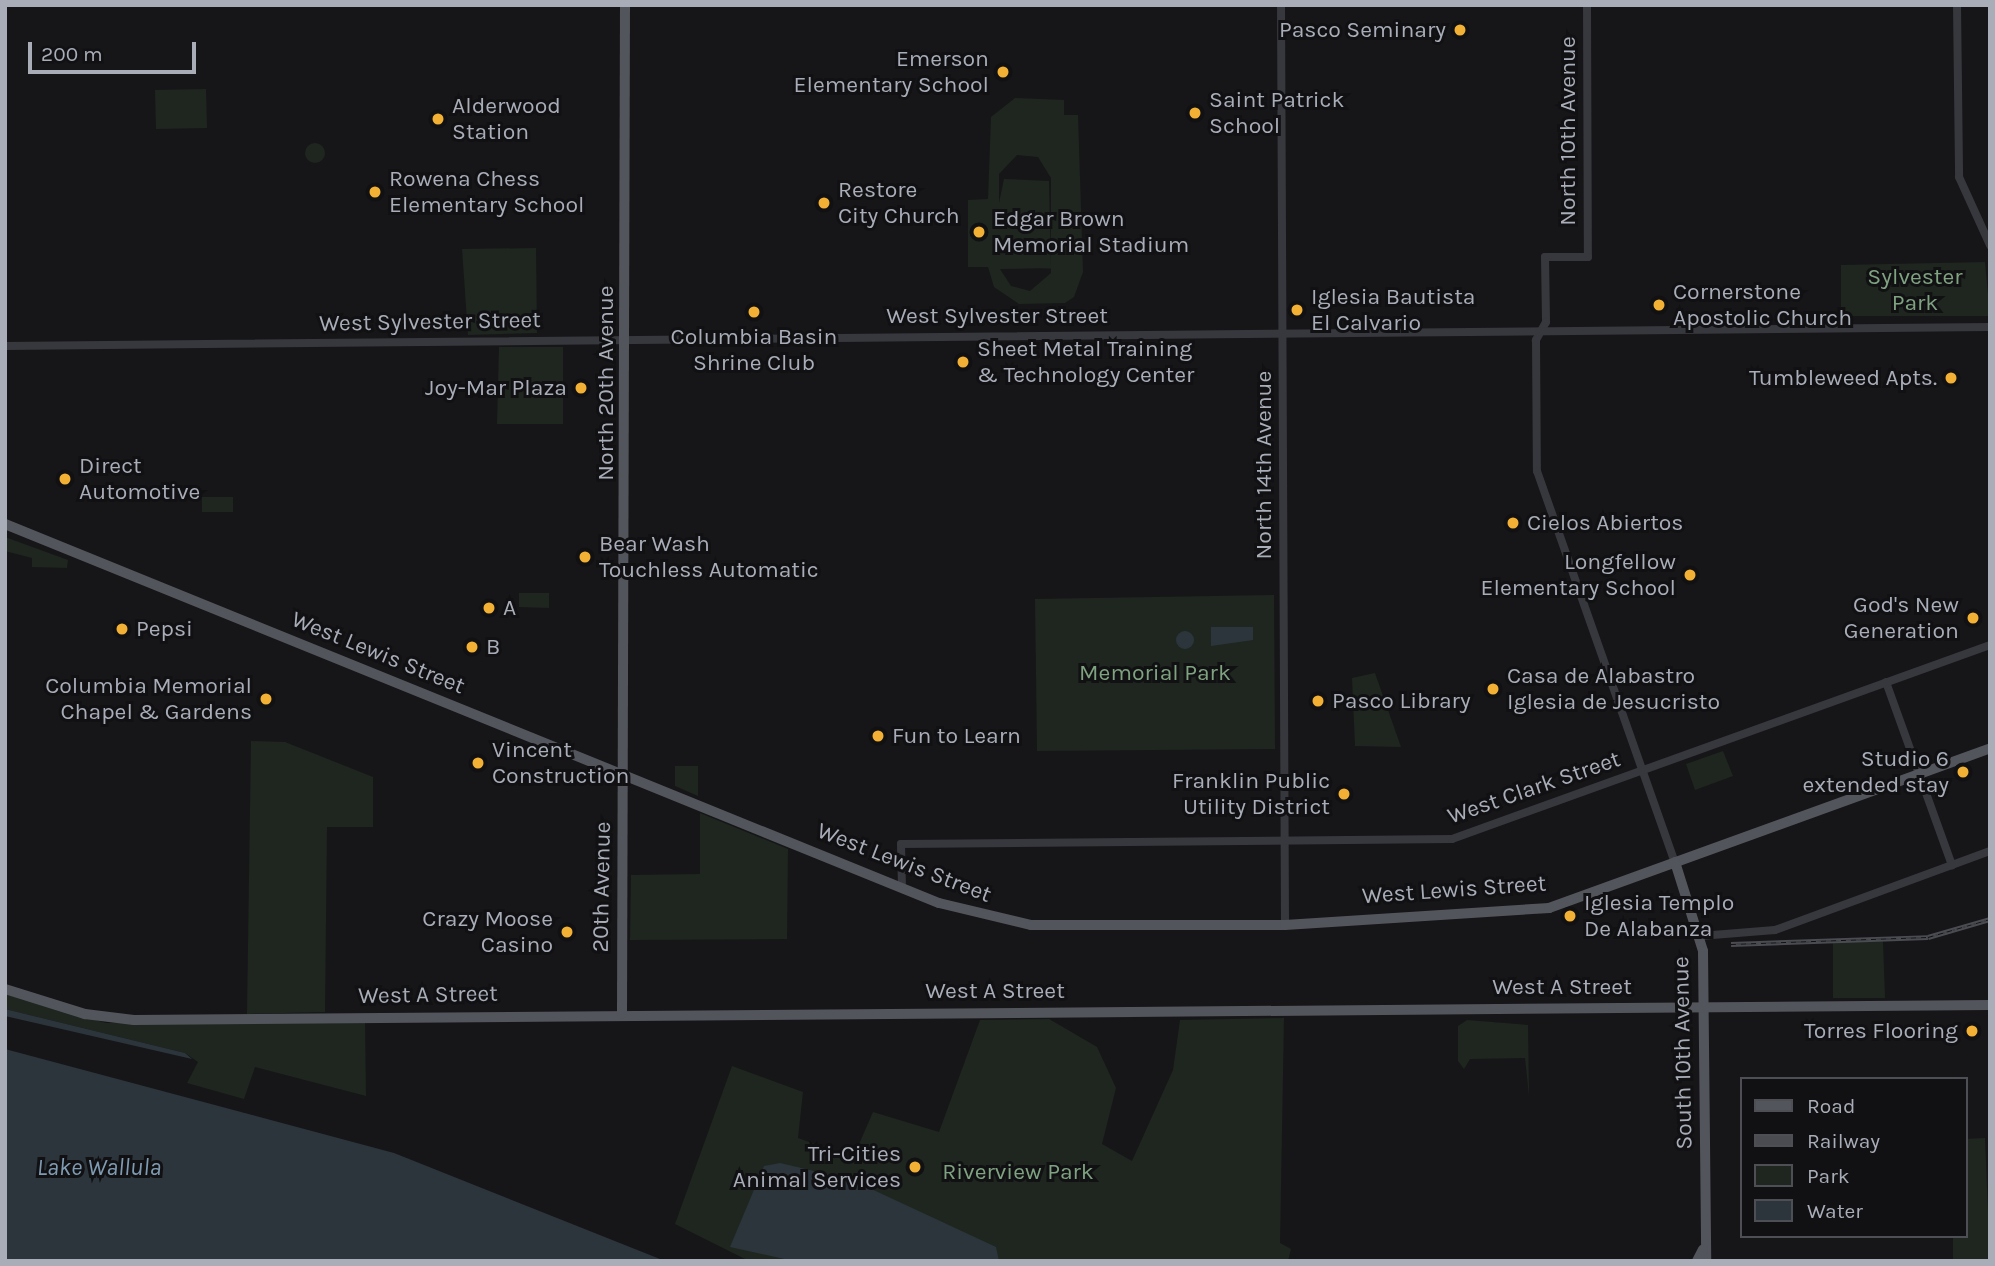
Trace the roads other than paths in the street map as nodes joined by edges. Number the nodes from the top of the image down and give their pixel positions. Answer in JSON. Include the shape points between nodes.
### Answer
{"nodes":[{"id":1,"x":625,"y":5,"type":"edge"},
{"id":2,"x":1281,"y":5,"type":"edge"},
{"id":3,"x":1587,"y":5,"type":"edge"},
{"id":4,"x":1956,"y":5,"type":"edge"},
{"id":5,"x":1990,"y":245,"type":"edge"},
{"id":6,"x":1990,"y":327,"type":"edge"},
{"id":7,"x":1541,"y":331,"type":"junction"},
{"id":8,"x":1283,"y":333,"type":"junction"},
{"id":9,"x":629,"y":339,"type":"junction"},
{"id":10,"x":5,"y":346,"type":"edge"},
{"id":11,"x":5,"y":524,"type":"edge"},
{"id":12,"x":1990,"y":645,"type":"edge"},
{"id":13,"x":1886,"y":682,"type":"junction"},
{"id":14,"x":1990,"y":748,"type":"edge"},
{"id":15,"x":624,"y":761,"type":"joint"},
{"id":16,"x":1642,"y":771,"type":"junction"},
{"id":17,"x":1919,"y":774,"type":"junction"},
{"id":18,"x":624,"y":775,"type":"junction"},
{"id":19,"x":1284,"y":841,"type":"junction"},
{"id":20,"x":1990,"y":851,"type":"edge"},
{"id":21,"x":1675,"y":862,"type":"junction"},
{"id":22,"x":1952,"y":865,"type":"junction"},
{"id":23,"x":902,"y":888,"type":"junction"},
{"id":24,"x":1285,"y":925,"type":"junction"},
{"id":25,"x":1700,"y":936,"type":"junction"},
{"id":26,"x":5,"y":989,"type":"edge"},
{"id":27,"x":1990,"y":1005,"type":"edge"},
{"id":28,"x":1704,"y":1007,"type":"junction"},
{"id":29,"x":622,"y":1014,"type":"junction"},
{"id":30,"x":1704,"y":1258,"type":"edge"}],
"edges":[{"from":1,"to":9,"type":"main road","name":"North 20th Avenue"},
{"from":2,"to":8,"type":"street","name":"North 14th Avenue"},
{"from":3,"to":7,"type":"street","name":"North 10th Avenue","via":[[1588,257],[1545,257]]},
{"from":4,"to":5,"type":"street","via":[[1959,177]]},
{"from":6,"to":7,"type":"street","name":"West Sylvester Street"},
{"from":7,"to":8,"type":"street","name":"West Sylvester Street"},
{"from":7,"to":16,"type":"street","name":"North 10th Avenue","via":[[1536,340],[1538,481]]},
{"from":8,"to":9,"type":"street","name":"West Sylvester Street"},
{"from":8,"to":19,"type":"street","name":"North 14th Avenue"},
{"from":9,"to":10,"type":"street","name":"West Sylvester Street"},
{"from":9,"to":15,"type":"main road","name":"North 20th Avenue"},
{"from":11,"to":18,"type":"main road","name":"West Lewis Street"},
{"from":12,"to":13,"type":"street","name":"West Clark Street"},
{"from":13,"to":16,"type":"street","name":"West Clark Street"},
{"from":13,"to":17,"type":"street"},
{"from":14,"to":17,"type":"main road","name":"West Lewis Street"},
{"from":15,"to":18,"type":"main road","name":"20th Avenue"},
{"from":16,"to":19,"type":"street","name":"West Clark Street","via":[[1452,839]]},
{"from":16,"to":21,"type":"street","name":"North 10th Avenue"},
{"from":17,"to":21,"type":"main road","name":"West Lewis Street"},
{"from":17,"to":22,"type":"street"},
{"from":18,"to":23,"type":"main road","name":"West Lewis Street"},
{"from":18,"to":29,"type":"main road","name":"20th Avenue"},
{"from":19,"to":23,"type":"street","name":"West Clark Street","via":[[901,844]]},
{"from":19,"to":24,"type":"street","name":"North 14th Avenue"},
{"from":20,"to":22,"type":"street"},
{"from":21,"to":24,"type":"main road","name":"West Lewis Street","via":[[1549,908]]},
{"from":21,"to":25,"type":"main road","name":"South 10th Avenue"},
{"from":22,"to":25,"type":"street","via":[[1769,931]]},
{"from":23,"to":24,"type":"main road","name":"West Lewis Street","via":[[958,909],[1031,925]]},
{"from":25,"to":28,"type":"main road","name":"South 10th Avenue"},
{"from":26,"to":29,"type":"main road","name":"West A Street","via":[[124,1020]]},
{"from":27,"to":28,"type":"main road","name":"West A Street"},
{"from":28,"to":29,"type":"main road","name":"West A Street"},
{"from":28,"to":30,"type":"main road","name":"South 10th Avenue"}]}
